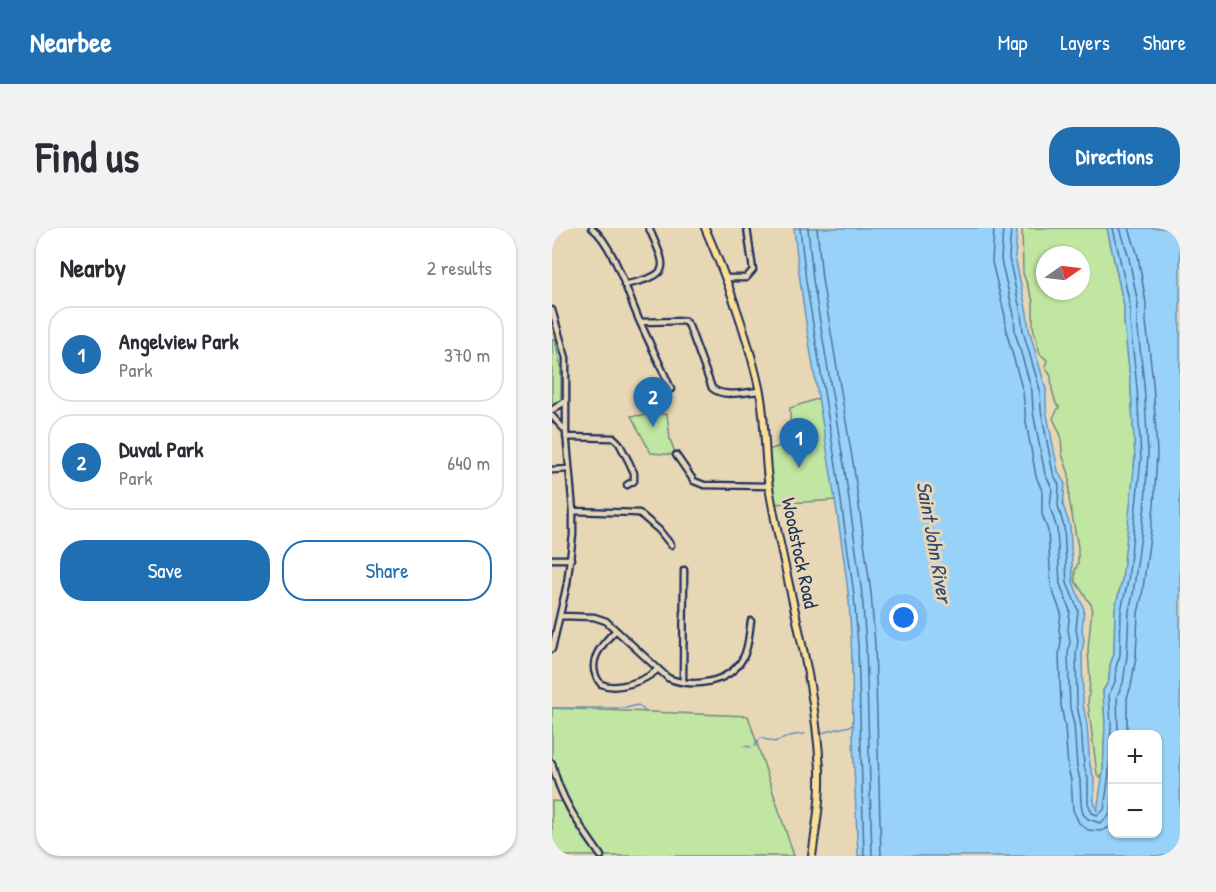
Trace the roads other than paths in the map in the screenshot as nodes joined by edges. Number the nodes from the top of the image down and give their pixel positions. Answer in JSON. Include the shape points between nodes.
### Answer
{"nodes":[{"id":1,"x":592,"y":228,"type":"edge"},
{"id":2,"x":649,"y":228,"type":"edge"},
{"id":3,"x":705,"y":228,"type":"edge"},
{"id":4,"x":747,"y":228,"type":"edge"},
{"id":5,"x":726,"y":278,"type":"junction"},
{"id":6,"x":624,"y":285,"type":"junction"},
{"id":7,"x":552,"y":310,"type":"edge"},
{"id":8,"x":640,"y":322,"type":"junction"},
{"id":9,"x":671,"y":389,"type":"dead end"},
{"id":10,"x":759,"y":391,"type":"junction"},
{"id":11,"x":566,"y":401,"type":"junction"},
{"id":12,"x":552,"y":410,"type":"edge"},
{"id":13,"x":552,"y":416,"type":"edge"},
{"id":14,"x":566,"y":434,"type":"junction"},
{"id":15,"x":676,"y":455,"type":"dead end"},
{"id":16,"x":569,"y":469,"type":"junction"},
{"id":17,"x":552,"y":470,"type":"edge"},
{"id":18,"x":627,"y":486,"type":"dead end"},
{"id":19,"x":769,"y":486,"type":"junction"},
{"id":20,"x":573,"y":511,"type":"junction"},
{"id":21,"x":671,"y":544,"type":"dead end"},
{"id":22,"x":552,"y":559,"type":"edge"},
{"id":23,"x":571,"y":559,"type":"junction"},
{"id":24,"x":684,"y":570,"type":"dead end"},
{"id":25,"x":561,"y":616,"type":"junction"},
{"id":26,"x":751,"y":621,"type":"dead end"},
{"id":27,"x":616,"y":630,"type":"junction"},
{"id":28,"x":552,"y":648,"type":"edge"},
{"id":29,"x":657,"y":670,"type":"junction"},
{"id":30,"x":683,"y":682,"type":"junction"},
{"id":31,"x":552,"y":763,"type":"edge"},
{"id":32,"x":554,"y":780,"type":"edge"},
{"id":33,"x":601,"y":856,"type":"edge"},
{"id":34,"x":812,"y":856,"type":"edge"}],
"edges":[{"from":1,"to":6,"type":"street","via":[[605,242]]},
{"from":2,"to":6,"type":"street","via":[[663,259],[662,271]]},
{"from":3,"to":5,"type":"main road","name":"Woodstock Road"},
{"from":4,"to":5,"type":"street","via":[[753,270],[746,278]]},
{"from":5,"to":10,"type":"main road","name":"Woodstock Road"},
{"from":6,"to":8,"type":"street"},
{"from":7,"to":11,"type":"street","via":[[566,358]]},
{"from":8,"to":9,"type":"street"},
{"from":8,"to":10,"type":"street","via":[[685,321],[712,388],[725,393]]},
{"from":10,"to":19,"type":"main road","name":"Woodstock Road"},
{"from":11,"to":12,"type":"street"},
{"from":11,"to":14,"type":"street"},
{"from":13,"to":14,"type":"street"},
{"from":14,"to":16,"type":"street"},
{"from":14,"to":18,"type":"street","via":[[616,440],[634,473],[634,480]]},
{"from":15,"to":19,"type":"street","via":[[694,481],[704,485]]},
{"from":16,"to":17,"type":"street"},
{"from":16,"to":20,"type":"street"},
{"from":19,"to":34,"type":"main road","name":"Woodstock Road","via":[[815,716],[820,793]]},
{"from":20,"to":21,"type":"street","via":[[639,513]]},
{"from":20,"to":23,"type":"street"},
{"from":22,"to":23,"type":"street"},
{"from":23,"to":25,"type":"street"},
{"from":24,"to":30,"type":"street"},
{"from":25,"to":27,"type":"street","via":[[594,617]]},
{"from":25,"to":28,"type":"street"},
{"from":26,"to":30,"type":"street","via":[[743,658],[736,668],[712,681]]},
{"from":27,"to":29,"type":"street"},
{"from":27,"to":29,"type":"street","via":[[595,656],[595,673],[601,684],[609,687],[639,681]]},
{"from":29,"to":30,"type":"street"},
{"from":31,"to":32,"type":"street"},
{"from":32,"to":33,"type":"street"}]}
